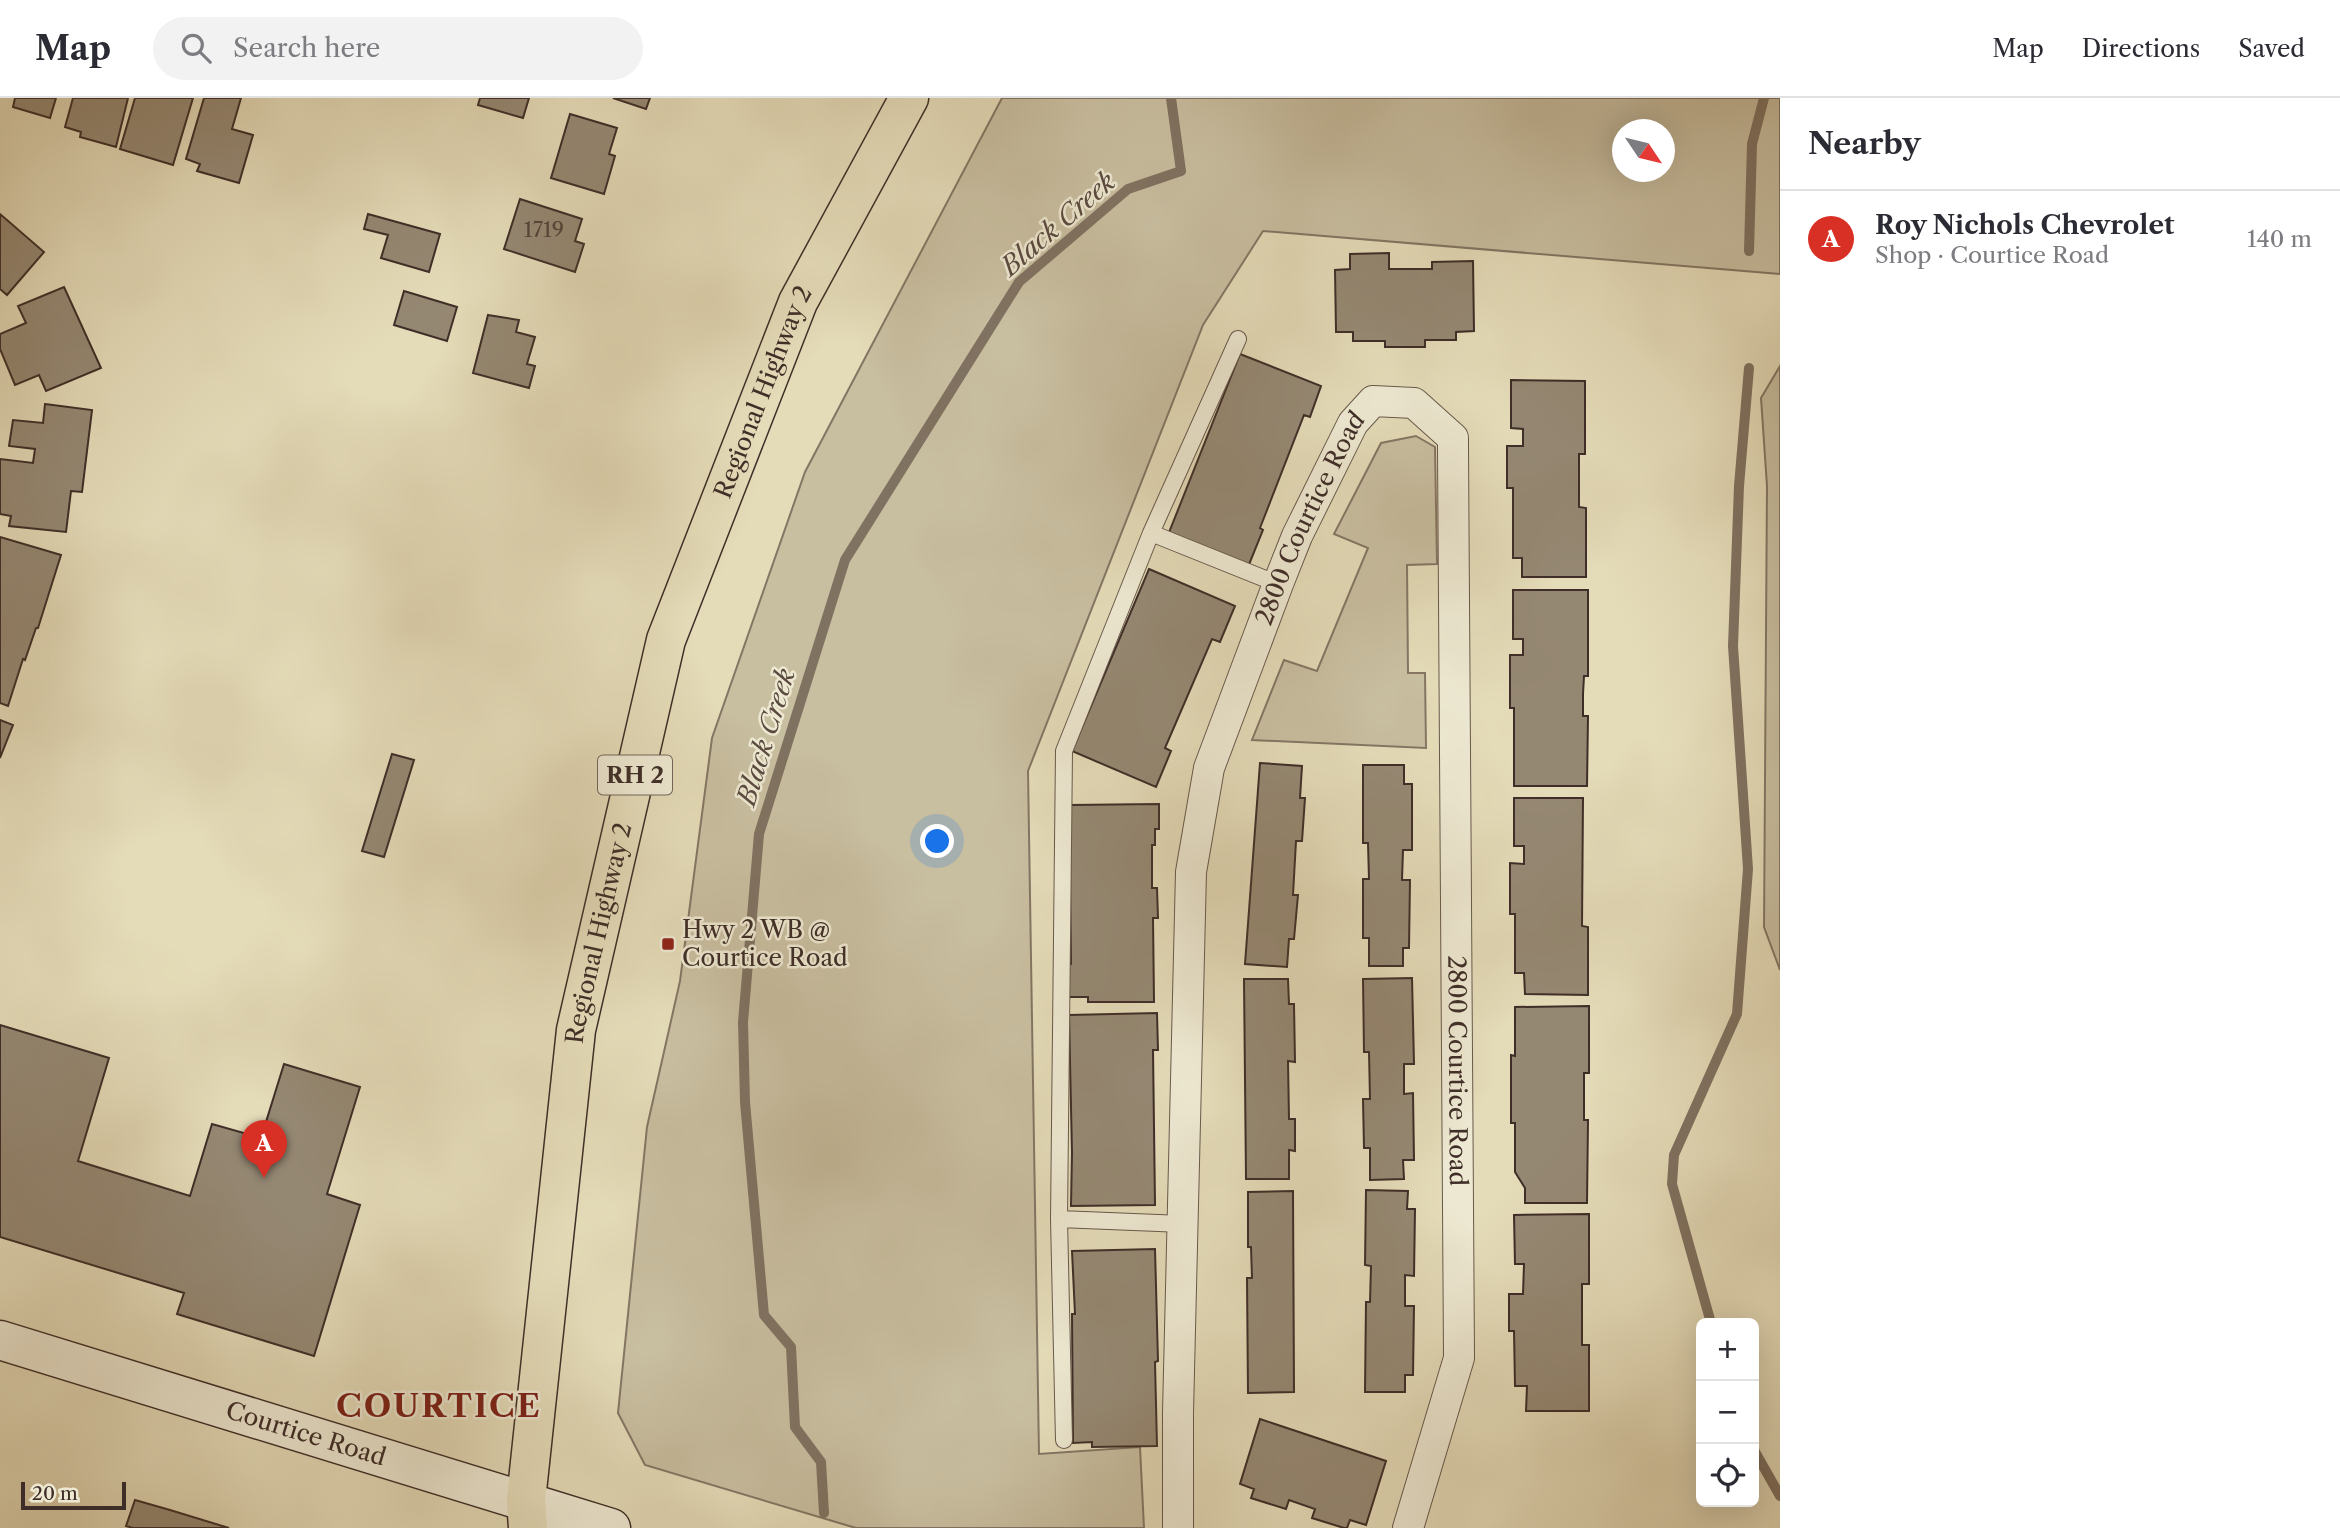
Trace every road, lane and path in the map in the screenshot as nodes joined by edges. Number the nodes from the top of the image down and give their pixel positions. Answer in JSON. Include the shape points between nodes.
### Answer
{"nodes":[{"id":1,"x":909,"y":98,"type":"edge"},
{"id":2,"x":1238,"y":339,"type":"dead end"},
{"id":3,"x":1151,"y":533,"type":"junction"},
{"id":4,"x":1279,"y":584,"type":"junction"},
{"id":5,"x":1059,"y":1219,"type":"junction"},
{"id":6,"x":1182,"y":1224,"type":"junction"},
{"id":7,"x":0,"y":1339,"type":"edge"},
{"id":8,"x":1064,"y":1440,"type":"dead end"},
{"id":9,"x":527,"y":1514,"type":"edge"},
{"id":10,"x":611,"y":1528,"type":"edge"},
{"id":11,"x":1178,"y":1528,"type":"edge"},
{"id":12,"x":1408,"y":1528,"type":"edge"}],
"edges":[{"from":1,"to":9,"type":"main road","name":"Regional Highway 2","number":"RH 2","via":[[798,302],[666,640],[576,1030]]},
{"from":2,"to":3,"type":"lane"},
{"from":3,"to":4,"type":"lane"},
{"from":3,"to":5,"type":"lane","via":[[1065,751]]},
{"from":4,"to":6,"type":"street","name":"2800 Courtice Road","via":[[1209,768],[1191,872]]},
{"from":4,"to":12,"type":"street","name":"2800 Courtice Road","via":[[1297,536],[1353,423],[1373,401],[1414,403],[1453,439],[1458,1358]]},
{"from":5,"to":6,"type":"lane"},
{"from":5,"to":8,"type":"lane"},
{"from":6,"to":11,"type":"street","name":"2800 Courtice Road"},
{"from":7,"to":9,"type":"main road","name":"Courtice Road"},
{"from":9,"to":10,"type":"main road","name":"Courtice Road"}]}
